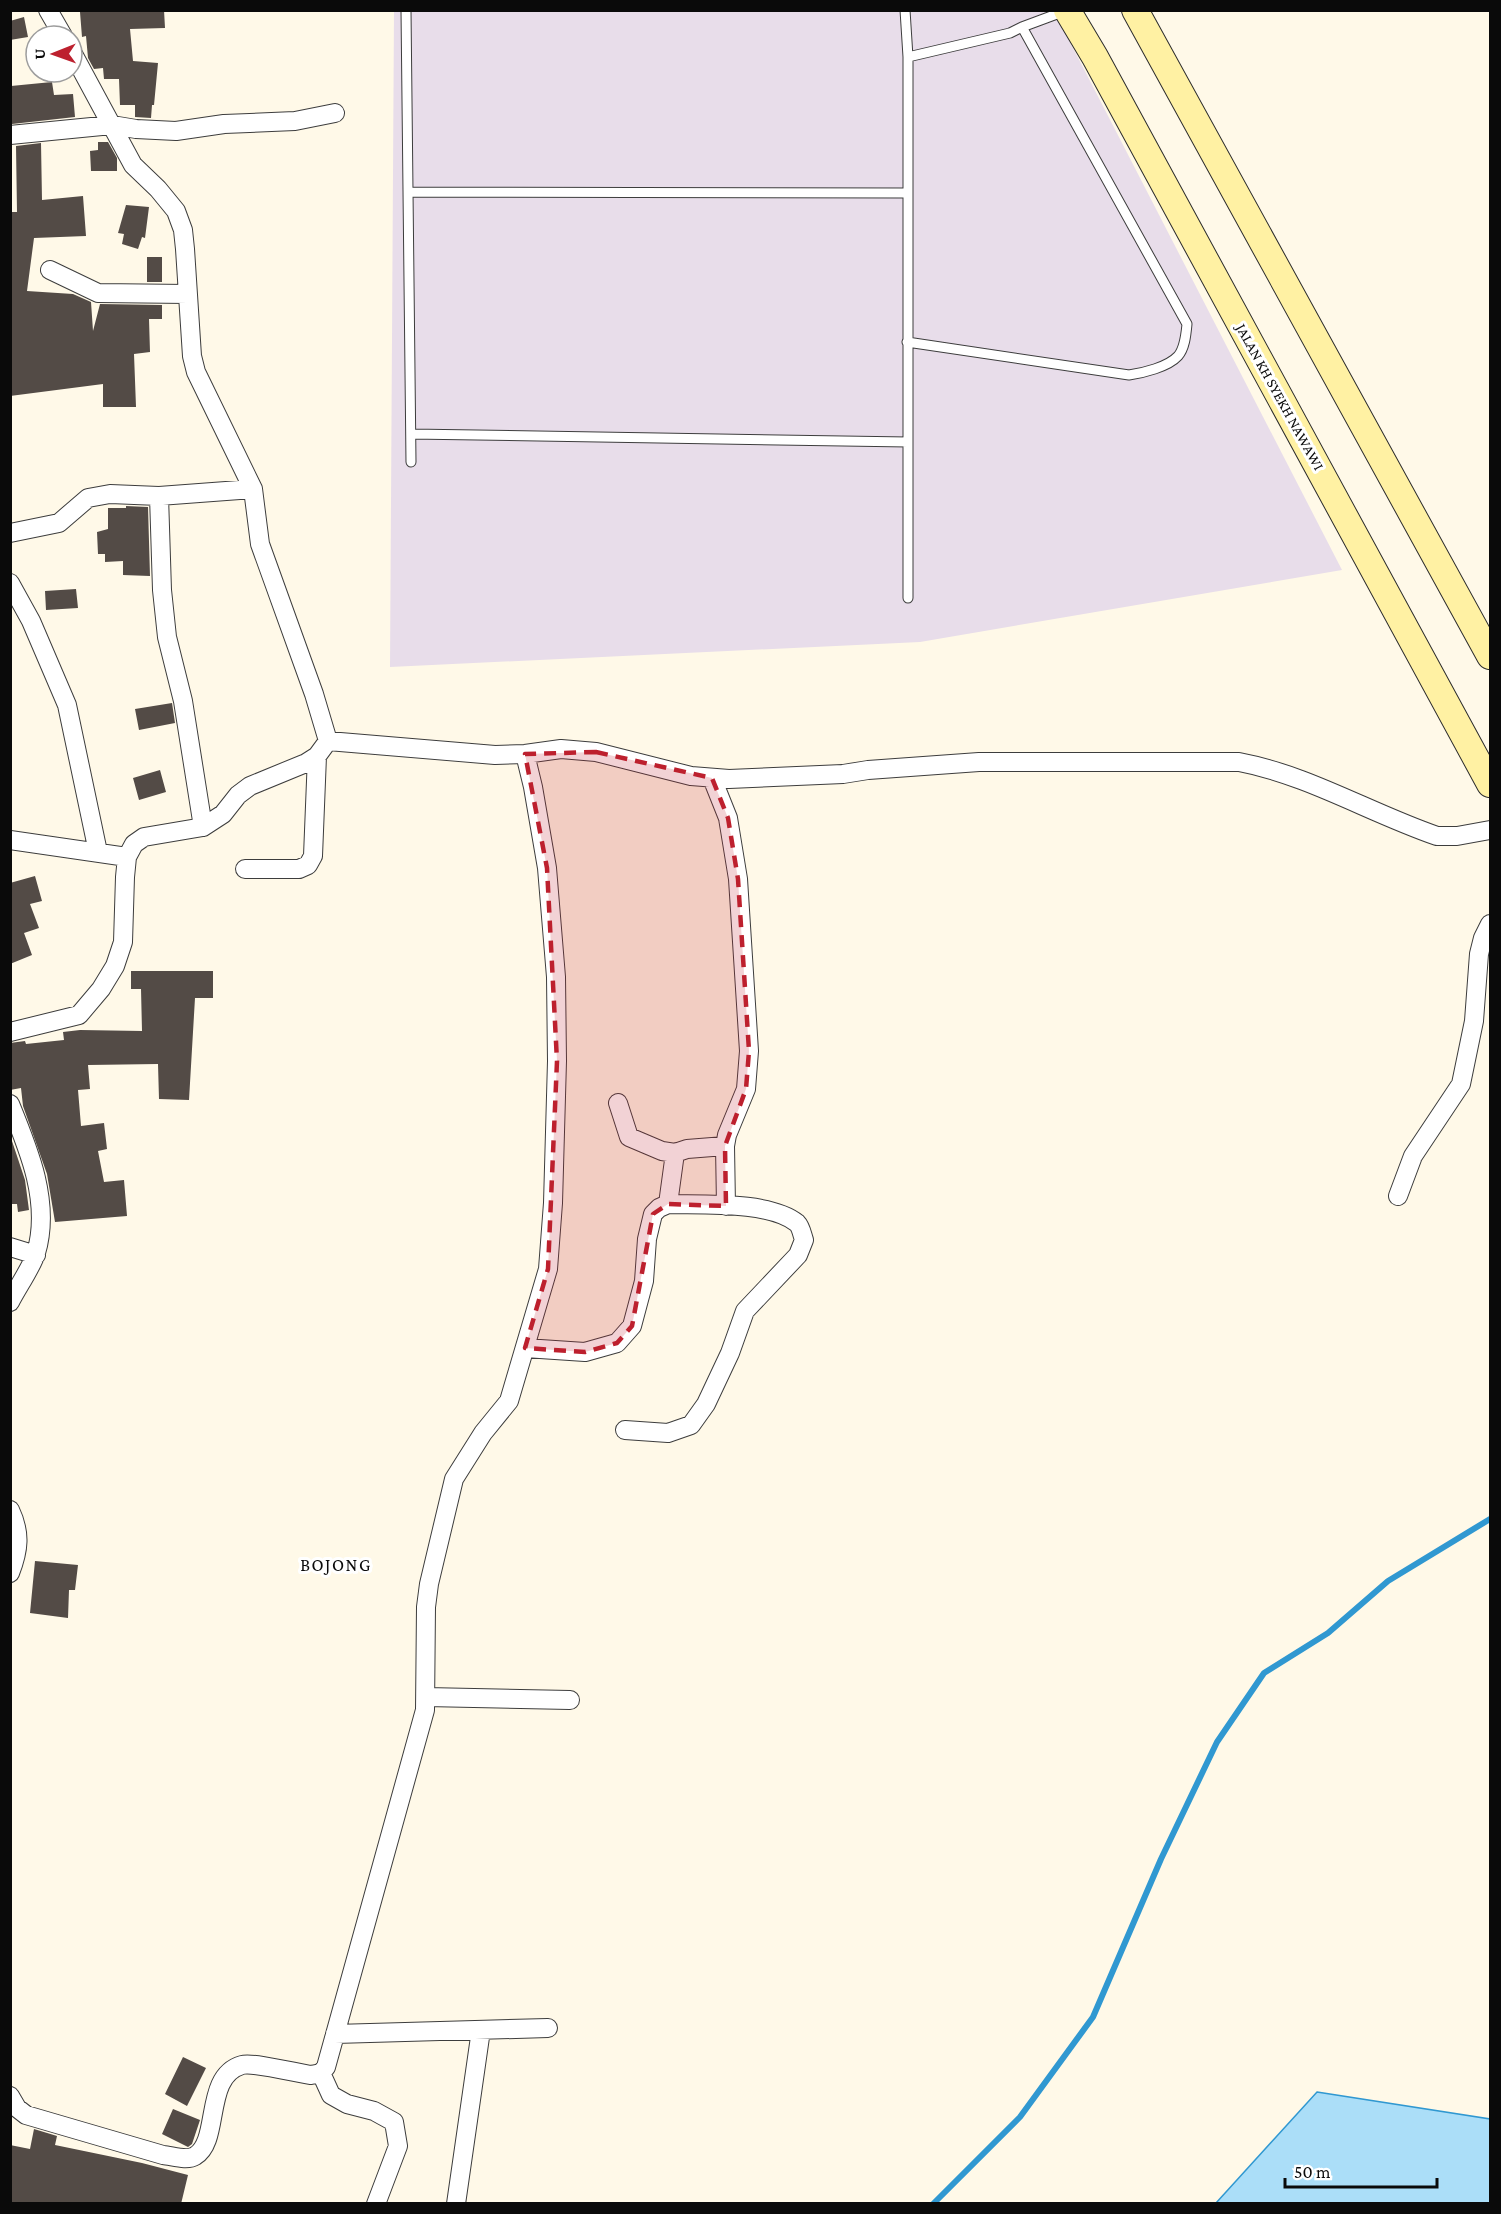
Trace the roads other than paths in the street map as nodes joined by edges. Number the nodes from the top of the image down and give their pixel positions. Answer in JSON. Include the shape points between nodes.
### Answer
{"nodes":[{"id":1,"x":48,"y":10,"type":"edge"},
{"id":2,"x":406,"y":10,"type":"edge"},
{"id":3,"x":905,"y":10,"type":"edge"},
{"id":4,"x":1135,"y":10,"type":"edge"},
{"id":5,"x":1067,"y":11,"type":"edge"},
{"id":6,"x":56,"y":24,"type":"edge"},
{"id":7,"x":1022,"y":27,"type":"junction"},
{"id":8,"x":909,"y":57,"type":"junction"},
{"id":9,"x":84,"y":74,"type":"edge"},
{"id":10,"x":335,"y":113,"type":"dead end"},
{"id":11,"x":112,"y":125,"type":"junction"},
{"id":12,"x":10,"y":135,"type":"edge"},
{"id":13,"x":408,"y":192,"type":"junction"},
{"id":14,"x":907,"y":193,"type":"junction"},
{"id":15,"x":50,"y":270,"type":"dead end"},
{"id":16,"x":188,"y":294,"type":"junction"},
{"id":17,"x":907,"y":342,"type":"junction"},
{"id":18,"x":411,"y":434,"type":"junction"},
{"id":19,"x":908,"y":442,"type":"junction"},
{"id":20,"x":411,"y":462,"type":"dead end"},
{"id":21,"x":253,"y":489,"type":"junction"},
{"id":22,"x":159,"y":496,"type":"junction"},
{"id":23,"x":10,"y":533,"type":"edge"},
{"id":24,"x":10,"y":583,"type":"edge"},
{"id":25,"x":908,"y":598,"type":"dead end"},
{"id":26,"x":1491,"y":656,"type":"edge"},
{"id":27,"x":328,"y":741,"type":"junction"},
{"id":28,"x":525,"y":754,"type":"junction"},
{"id":29,"x":316,"y":756,"type":"junction"},
{"id":30,"x":712,"y":778,"type":"junction"},
{"id":31,"x":1491,"y":784,"type":"edge"},
{"id":32,"x":203,"y":827,"type":"junction"},
{"id":33,"x":1491,"y":830,"type":"edge"},
{"id":34,"x":10,"y":840,"type":"edge"},
{"id":35,"x":98,"y":852,"type":"junction"},
{"id":36,"x":127,"y":857,"type":"junction"},
{"id":37,"x":245,"y":869,"type":"dead end"},
{"id":38,"x":1491,"y":924,"type":"edge"},
{"id":39,"x":10,"y":1032,"type":"edge"},
{"id":40,"x":10,"y":1104,"type":"edge"},
{"id":41,"x":618,"y":1104,"type":"dead end"},
{"id":42,"x":725,"y":1146,"type":"junction"},
{"id":43,"x":675,"y":1153,"type":"junction"},
{"id":44,"x":1398,"y":1196,"type":"dead end"},
{"id":45,"x":668,"y":1204,"type":"junction"},
{"id":46,"x":726,"y":1206,"type":"junction"},
{"id":47,"x":10,"y":1247,"type":"edge"},
{"id":48,"x":36,"y":1255,"type":"junction"},
{"id":49,"x":10,"y":1302,"type":"edge"},
{"id":50,"x":525,"y":1348,"type":"junction"},
{"id":51,"x":625,"y":1430,"type":"dead end"},
{"id":52,"x":10,"y":1510,"type":"edge"},
{"id":53,"x":10,"y":1573,"type":"edge"},
{"id":54,"x":426,"y":1697,"type":"junction"},
{"id":55,"x":570,"y":1701,"type":"dead end"},
{"id":56,"x":548,"y":2028,"type":"dead end"},
{"id":57,"x":481,"y":2030,"type":"junction"},
{"id":58,"x":336,"y":2034,"type":"junction"},
{"id":59,"x":321,"y":2073,"type":"junction"},
{"id":60,"x":10,"y":2096,"type":"edge"},
{"id":61,"x":376,"y":2204,"type":"edge"},
{"id":62,"x":456,"y":2204,"type":"edge"}],
"edges":[{"from":1,"to":6,"type":"street"},
{"from":2,"to":13,"type":"lane"},
{"from":3,"to":8,"type":"lane"},
{"from":4,"to":26,"type":"main road"},
{"from":5,"to":7,"type":"lane"},
{"from":5,"to":31,"type":"main road","name":"JALAN KH SYEKH NAWAWI"},
{"from":7,"to":8,"type":"lane"},
{"from":7,"to":17,"type":"lane","via":[[1187,324],[1185,340],[1178,357],[1151,371],[1129,375]]},
{"from":8,"to":14,"type":"lane"},
{"from":9,"to":11,"type":"street"},
{"from":10,"to":11,"type":"street","via":[[295,121],[176,131]]},
{"from":11,"to":12,"type":"street"},
{"from":11,"to":16,"type":"street","via":[[133,165],[176,211],[183,230]]},
{"from":13,"to":14,"type":"lane"},
{"from":13,"to":18,"type":"lane"},
{"from":14,"to":17,"type":"lane"},
{"from":15,"to":16,"type":"street","via":[[98,293]]},
{"from":16,"to":21,"type":"street","via":[[196,372]]},
{"from":17,"to":19,"type":"lane"},
{"from":18,"to":19,"type":"lane"},
{"from":18,"to":20,"type":"lane"},
{"from":19,"to":25,"type":"lane"},
{"from":21,"to":22,"type":"street"},
{"from":21,"to":27,"type":"street","via":[[260,544]]},
{"from":22,"to":23,"type":"street","via":[[110,494],[88,498],[58,524]]},
{"from":22,"to":32,"type":"street","via":[[167,637],[183,701]]},
{"from":24,"to":35,"type":"street","via":[[67,705]]},
{"from":27,"to":28,"type":"street"},
{"from":27,"to":29,"type":"street"},
{"from":28,"to":30,"type":"street","via":[[561,749],[596,752],[656,769]]},
{"from":28,"to":50,"type":"street","via":[[547,868],[554,940],[557,1061],[548,1269]]},
{"from":29,"to":32,"type":"street","via":[[250,786],[223,814]]},
{"from":29,"to":37,"type":"street","via":[[313,856],[308,865],[299,869]]},
{"from":30,"to":33,"type":"street","via":[[843,774],[979,762],[1239,762],[1295,778],[1437,836]]},
{"from":30,"to":42,"type":"street","via":[[728,818],[738,879],[748,1051],[746,1089]]},
{"from":32,"to":36,"type":"street","via":[[144,837],[134,844]]},
{"from":34,"to":35,"type":"street"},
{"from":35,"to":36,"type":"street"},
{"from":36,"to":39,"type":"street","via":[[123,942],[101,989],[79,1015]]},
{"from":38,"to":44,"type":"street","via":[[1479,954],[1474,1021],[1461,1084],[1413,1156]]},
{"from":40,"to":48,"type":"street","via":[[35,1169],[42,1226]]},
{"from":41,"to":43,"type":"street","via":[[629,1137]]},
{"from":42,"to":43,"type":"street"},
{"from":42,"to":46,"type":"street"},
{"from":43,"to":45,"type":"street"},
{"from":45,"to":46,"type":"street"},
{"from":45,"to":50,"type":"street","via":[[653,1214],[646,1239],[644,1281],[632,1326],[617,1342],[585,1352]]},
{"from":46,"to":51,"type":"street","via":[[780,1213],[799,1224],[804,1240],[798,1255],[745,1311],[706,1404],[691,1425],[668,1433]]},
{"from":47,"to":48,"type":"street"},
{"from":48,"to":49,"type":"street"},
{"from":50,"to":54,"type":"street","via":[[509,1401],[454,1479],[426,1607]]},
{"from":52,"to":53,"type":"street","via":[[17,1524],[19,1546]]},
{"from":54,"to":55,"type":"street"},
{"from":54,"to":58,"type":"street","via":[[418,1739]]},
{"from":56,"to":57,"type":"street"},
{"from":57,"to":58,"type":"street"},
{"from":57,"to":62,"type":"street"},
{"from":58,"to":59,"type":"street"},
{"from":59,"to":60,"type":"street","via":[[311,2075],[244,2064],[229,2070],[221,2083],[205,2146],[195,2156],[186,2158],[163,2155],[26,2115]]},
{"from":59,"to":61,"type":"street","via":[[331,2096],[394,2122],[398,2146]]}]}
